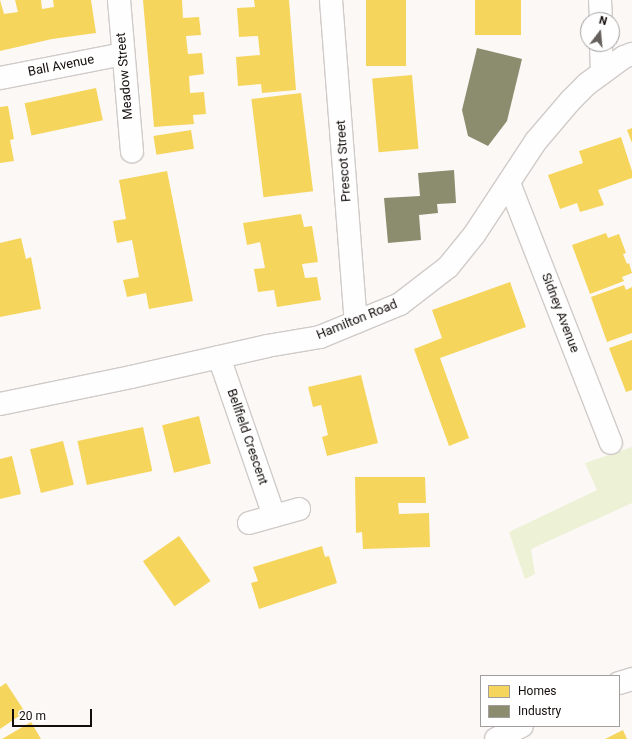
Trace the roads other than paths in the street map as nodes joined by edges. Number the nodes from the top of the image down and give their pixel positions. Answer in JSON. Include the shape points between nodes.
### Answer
{"nodes":[{"id":1,"x":119,"y":0,"type":"edge"},
{"id":2,"x":331,"y":0,"type":"edge"},
{"id":3,"x":600,"y":0,"type":"edge"},
{"id":4,"x":601,"y":12,"type":"edge"},
{"id":5,"x":601,"y":52,"type":"edge"},
{"id":6,"x":123,"y":54,"type":"junction"},
{"id":7,"x":632,"y":54,"type":"edge"},
{"id":8,"x":602,"y":73,"type":"junction"},
{"id":9,"x":0,"y":78,"type":"edge"},
{"id":10,"x":132,"y":151,"type":"dead end"},
{"id":11,"x":509,"y":182,"type":"junction"},
{"id":12,"x":356,"y":322,"type":"junction"},
{"id":13,"x":219,"y":357,"type":"junction"},
{"id":14,"x":0,"y":404,"type":"edge"},
{"id":15,"x":611,"y":443,"type":"dead end"},
{"id":16,"x":299,"y":509,"type":"dead end"},
{"id":17,"x":274,"y":516,"type":"junction"},
{"id":18,"x":248,"y":523,"type":"dead end"},
{"id":19,"x":632,"y":679,"type":"edge"},
{"id":20,"x":620,"y":683,"type":"edge"},
{"id":21,"x":520,"y":727,"type":"edge"},
{"id":22,"x":496,"y":739,"type":"edge"}],
"edges":[{"from":1,"to":6,"type":"street","name":"Meadow Street"},
{"from":2,"to":12,"type":"street","name":"Prescot Street"},
{"from":3,"to":4,"type":"street"},
{"from":5,"to":8,"type":"street"},
{"from":6,"to":9,"type":"street","name":"Ball Avenue"},
{"from":6,"to":10,"type":"street","name":"Meadow Street"},
{"from":7,"to":8,"type":"street","name":"Hamilton Road"},
{"from":8,"to":11,"type":"street","name":"Hamilton Road","via":[[577,95],[536,141]]},
{"from":11,"to":12,"type":"street","name":"Hamilton Road","via":[[474,235],[448,268],[400,304]]},
{"from":11,"to":15,"type":"street","name":"Sidney Avenue"},
{"from":12,"to":13,"type":"street","name":"Hamilton Road","via":[[320,338]]},
{"from":13,"to":14,"type":"street","name":"Hamilton Road"},
{"from":13,"to":17,"type":"street","name":"Bellfield Crescent"},
{"from":16,"to":17,"type":"street"},
{"from":17,"to":18,"type":"street"},
{"from":19,"to":20,"type":"street"},
{"from":21,"to":22,"type":"street"}]}
